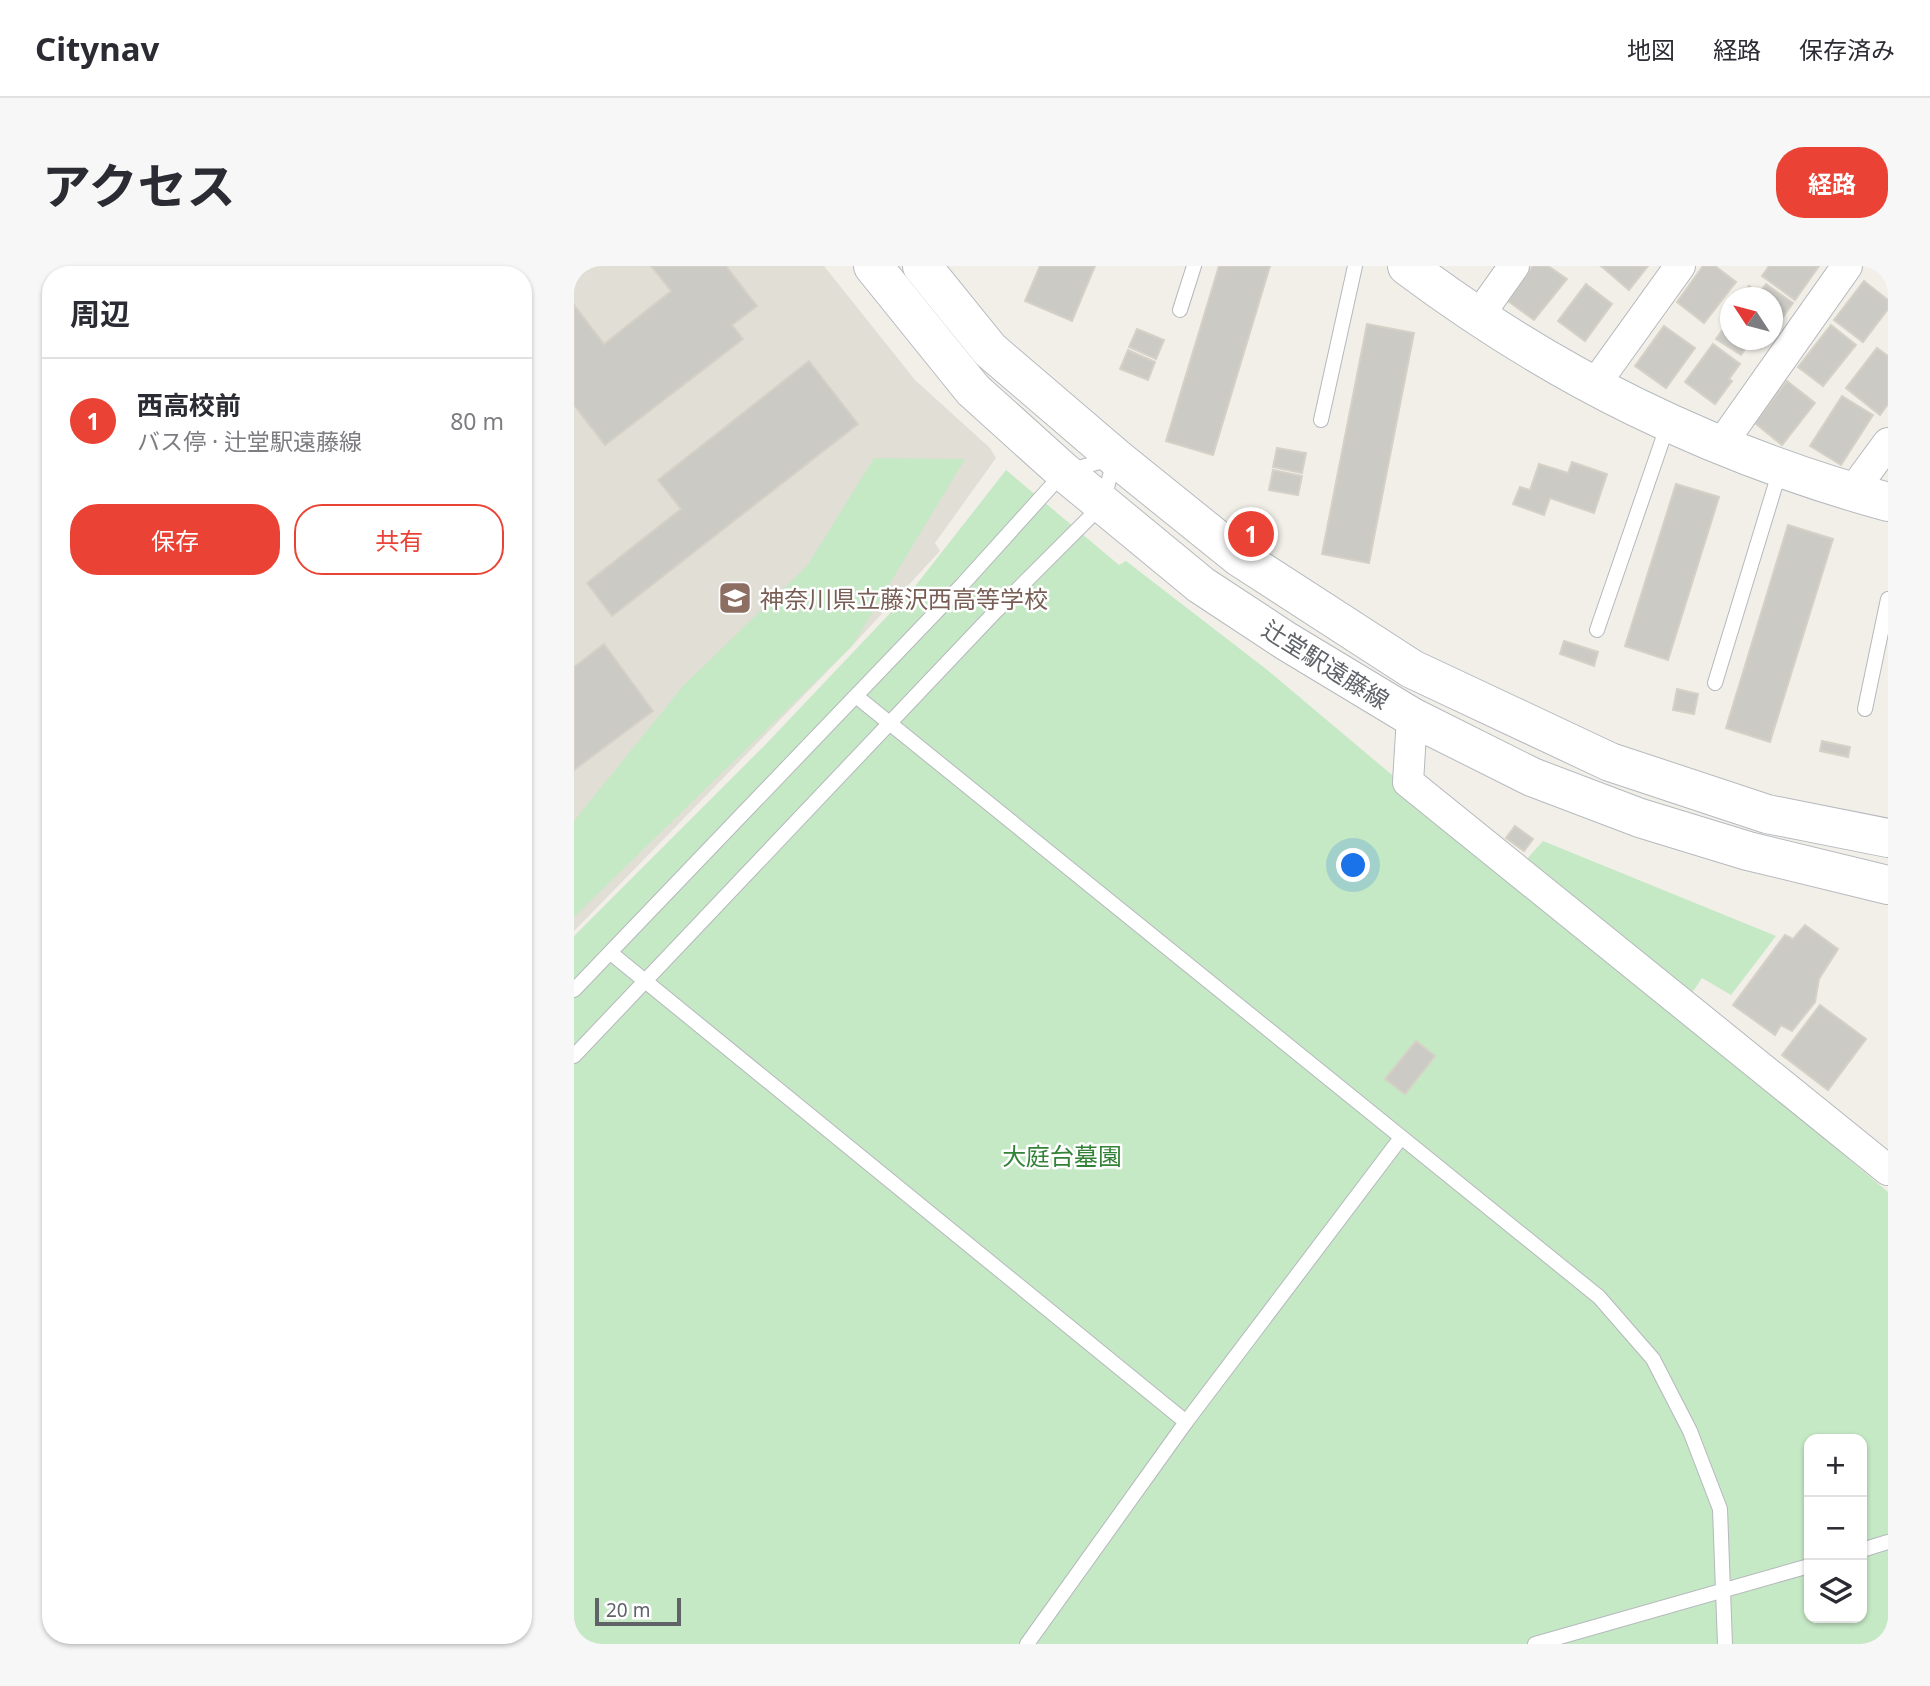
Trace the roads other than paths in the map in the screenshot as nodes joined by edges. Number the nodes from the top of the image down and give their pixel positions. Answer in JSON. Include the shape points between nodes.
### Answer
{"nodes":[{"id":1,"x":873,"y":266,"type":"edge"},
{"id":2,"x":922,"y":266,"type":"edge"},
{"id":3,"x":1194,"y":266,"type":"edge"},
{"id":4,"x":1354,"y":266,"type":"edge"},
{"id":5,"x":1407,"y":266,"type":"edge"},
{"id":6,"x":1514,"y":266,"type":"edge"},
{"id":7,"x":1680,"y":266,"type":"edge"},
{"id":8,"x":1847,"y":266,"type":"edge"},
{"id":9,"x":1180,"y":310,"type":"dead end"},
{"id":10,"x":1477,"y":318,"type":"junction"},
{"id":11,"x":1593,"y":387,"type":"junction"},
{"id":12,"x":1321,"y":420,"type":"dead end"},
{"id":13,"x":1668,"y":424,"type":"junction"},
{"id":14,"x":1888,"y":443,"type":"edge"},
{"id":15,"x":1720,"y":446,"type":"junction"},
{"id":16,"x":1115,"y":457,"type":"junction"},
{"id":17,"x":1780,"y":470,"type":"junction"},
{"id":18,"x":1064,"y":472,"type":"junction"},
{"id":19,"x":1870,"y":497,"type":"edge"},
{"id":20,"x":1103,"y":504,"type":"junction"},
{"id":21,"x":1888,"y":599,"type":"edge"},
{"id":22,"x":1597,"y":630,"type":"dead end"},
{"id":23,"x":1716,"y":683,"type":"dead end"},
{"id":24,"x":856,"y":696,"type":"junction"},
{"id":25,"x":1866,"y":709,"type":"dead end"},
{"id":26,"x":1412,"y":718,"type":"junction"},
{"id":27,"x":889,"y":723,"type":"junction"},
{"id":28,"x":1888,"y":838,"type":"edge"},
{"id":29,"x":1888,"y":885,"type":"edge"},
{"id":30,"x":612,"y":954,"type":"junction"},
{"id":31,"x":647,"y":982,"type":"junction"},
{"id":32,"x":574,"y":990,"type":"edge"},
{"id":33,"x":574,"y":1056,"type":"edge"},
{"id":34,"x":1401,"y":1139,"type":"junction"},
{"id":35,"x":1888,"y":1170,"type":"edge"},
{"id":36,"x":1186,"y":1422,"type":"junction"},
{"id":37,"x":1888,"y":1542,"type":"edge"},
{"id":38,"x":1867,"y":1548,"type":"edge"},
{"id":39,"x":1804,"y":1567,"type":"edge"},
{"id":40,"x":1725,"y":1591,"type":"junction"},
{"id":41,"x":1027,"y":1644,"type":"edge"},
{"id":42,"x":1535,"y":1644,"type":"edge"},
{"id":43,"x":1725,"y":1644,"type":"edge"}],
"edges":[{"from":1,"to":18,"type":"street","name":"辻堂駅遠藤線","via":[[973,390]]},
{"from":2,"to":16,"type":"street","name":"辻堂駅遠藤線","via":[[990,350]]},
{"from":3,"to":9,"type":"lane"},
{"from":4,"to":12,"type":"lane"},
{"from":5,"to":10,"type":"street"},
{"from":6,"to":10,"type":"street"},
{"from":7,"to":11,"type":"street"},
{"from":8,"to":15,"type":"street"},
{"from":10,"to":11,"type":"street"},
{"from":11,"to":13,"type":"street"},
{"from":13,"to":15,"type":"street"},
{"from":13,"to":22,"type":"lane"},
{"from":14,"to":19,"type":"street"},
{"from":15,"to":17,"type":"street"},
{"from":16,"to":18,"type":"lane"},
{"from":16,"to":20,"type":"lane"},
{"from":16,"to":28,"type":"street","name":"辻堂駅遠藤線","via":[[1239,557],[1412,669],[1610,762],[1767,814]]},
{"from":17,"to":19,"type":"street"},
{"from":17,"to":23,"type":"lane"},
{"from":18,"to":20,"type":"street","name":"辻堂駅遠藤線"},
{"from":18,"to":24,"type":"lane"},
{"from":20,"to":26,"type":"street","name":"辻堂駅遠藤線","via":[[1201,585]]},
{"from":20,"to":27,"type":"lane"},
{"from":21,"to":25,"type":"lane"},
{"from":24,"to":27,"type":"lane"},
{"from":24,"to":30,"type":"lane"},
{"from":26,"to":29,"type":"street","name":"辻堂駅遠藤線","via":[[1532,777],[1640,818],[1748,851]]},
{"from":26,"to":35,"type":"street","via":[[1408,782]]},
{"from":27,"to":31,"type":"lane"},
{"from":27,"to":34,"type":"lane"},
{"from":30,"to":31,"type":"lane"},
{"from":30,"to":32,"type":"lane"},
{"from":31,"to":33,"type":"lane"},
{"from":31,"to":36,"type":"lane"},
{"from":34,"to":36,"type":"lane"},
{"from":34,"to":40,"type":"lane","via":[[1599,1297],[1653,1360],[1690,1431],[1720,1509]]},
{"from":36,"to":41,"type":"lane"},
{"from":37,"to":38,"type":"lane"},
{"from":39,"to":40,"type":"lane"},
{"from":40,"to":42,"type":"lane"},
{"from":40,"to":43,"type":"lane"}]}
